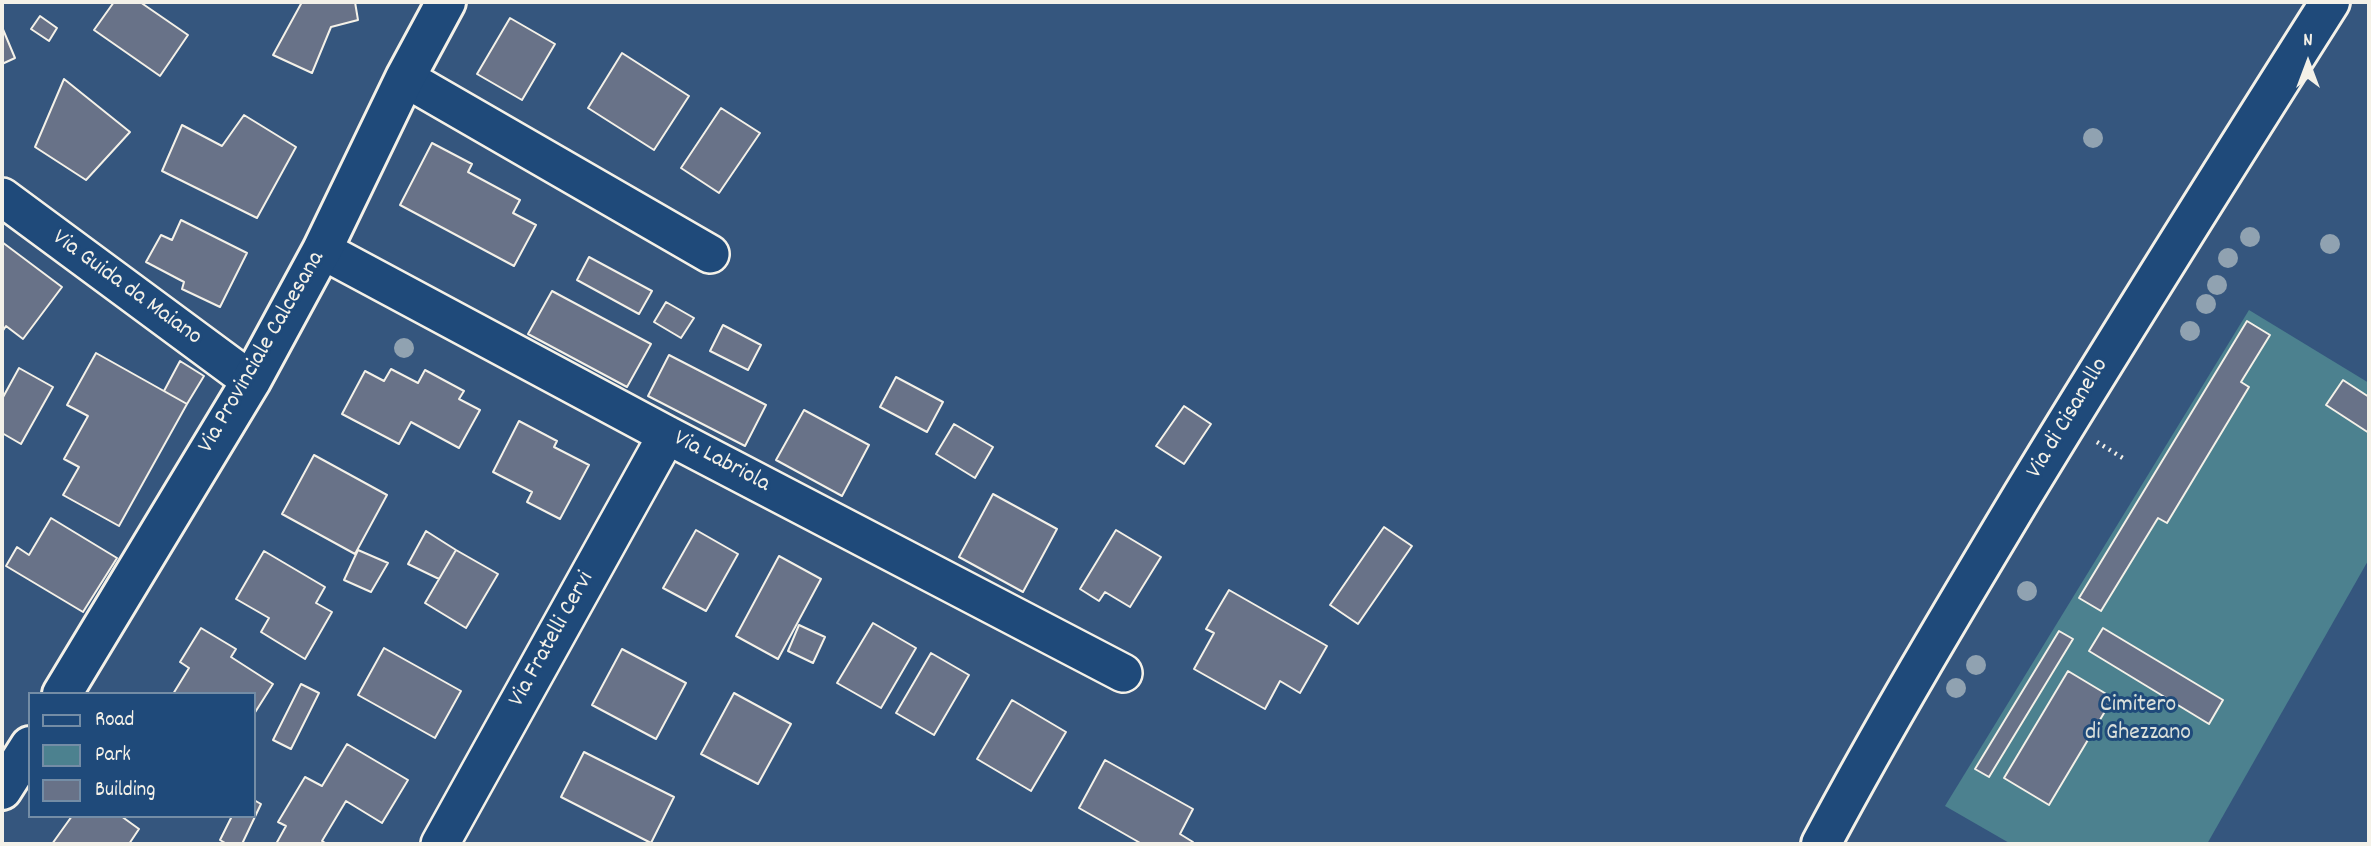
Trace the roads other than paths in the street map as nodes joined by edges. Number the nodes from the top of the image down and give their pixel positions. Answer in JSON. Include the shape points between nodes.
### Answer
{"nodes":[{"id":1,"x":446,"y":2,"type":"edge"},
{"id":2,"x":2330,"y":2,"type":"edge"},
{"id":3,"x":405,"y":78,"type":"junction"},
{"id":4,"x":2,"y":197,"type":"edge"},
{"id":5,"x":322,"y":250,"type":"junction"},
{"id":6,"x":710,"y":254,"type":"dead end"},
{"id":7,"x":251,"y":381,"type":"junction"},
{"id":8,"x":667,"y":435,"type":"junction"},
{"id":9,"x":1123,"y":673,"type":"dead end"},
{"id":10,"x":63,"y":692,"type":"edge"},
{"id":11,"x":28,"y":749,"type":"edge"},
{"id":12,"x":2,"y":790,"type":"edge"},
{"id":13,"x":440,"y":844,"type":"edge"},
{"id":14,"x":1821,"y":844,"type":"edge"}],
"edges":[{"from":1,"to":3,"type":"main road","name":"Via Provinciale Calcesana"},
{"from":2,"to":14,"type":"main road","name":"Via di Cisanello","via":[[2045,458],[1935,640]]},
{"from":3,"to":5,"type":"main road","name":"Via Provinciale Calcesana"},
{"from":3,"to":6,"type":"street"},
{"from":4,"to":7,"type":"street","name":"Via Guida da Maiano"},
{"from":5,"to":7,"type":"main road","name":"Via Provinciale Calcesana"},
{"from":5,"to":8,"type":"street","name":"Via Labriola"},
{"from":7,"to":10,"type":"main road","name":"Via Provinciale Calcesana"},
{"from":8,"to":9,"type":"street","name":"Via Labriola"},
{"from":8,"to":13,"type":"street","name":"Via Fratelli Cervi"},
{"from":11,"to":12,"type":"main road"}]}
